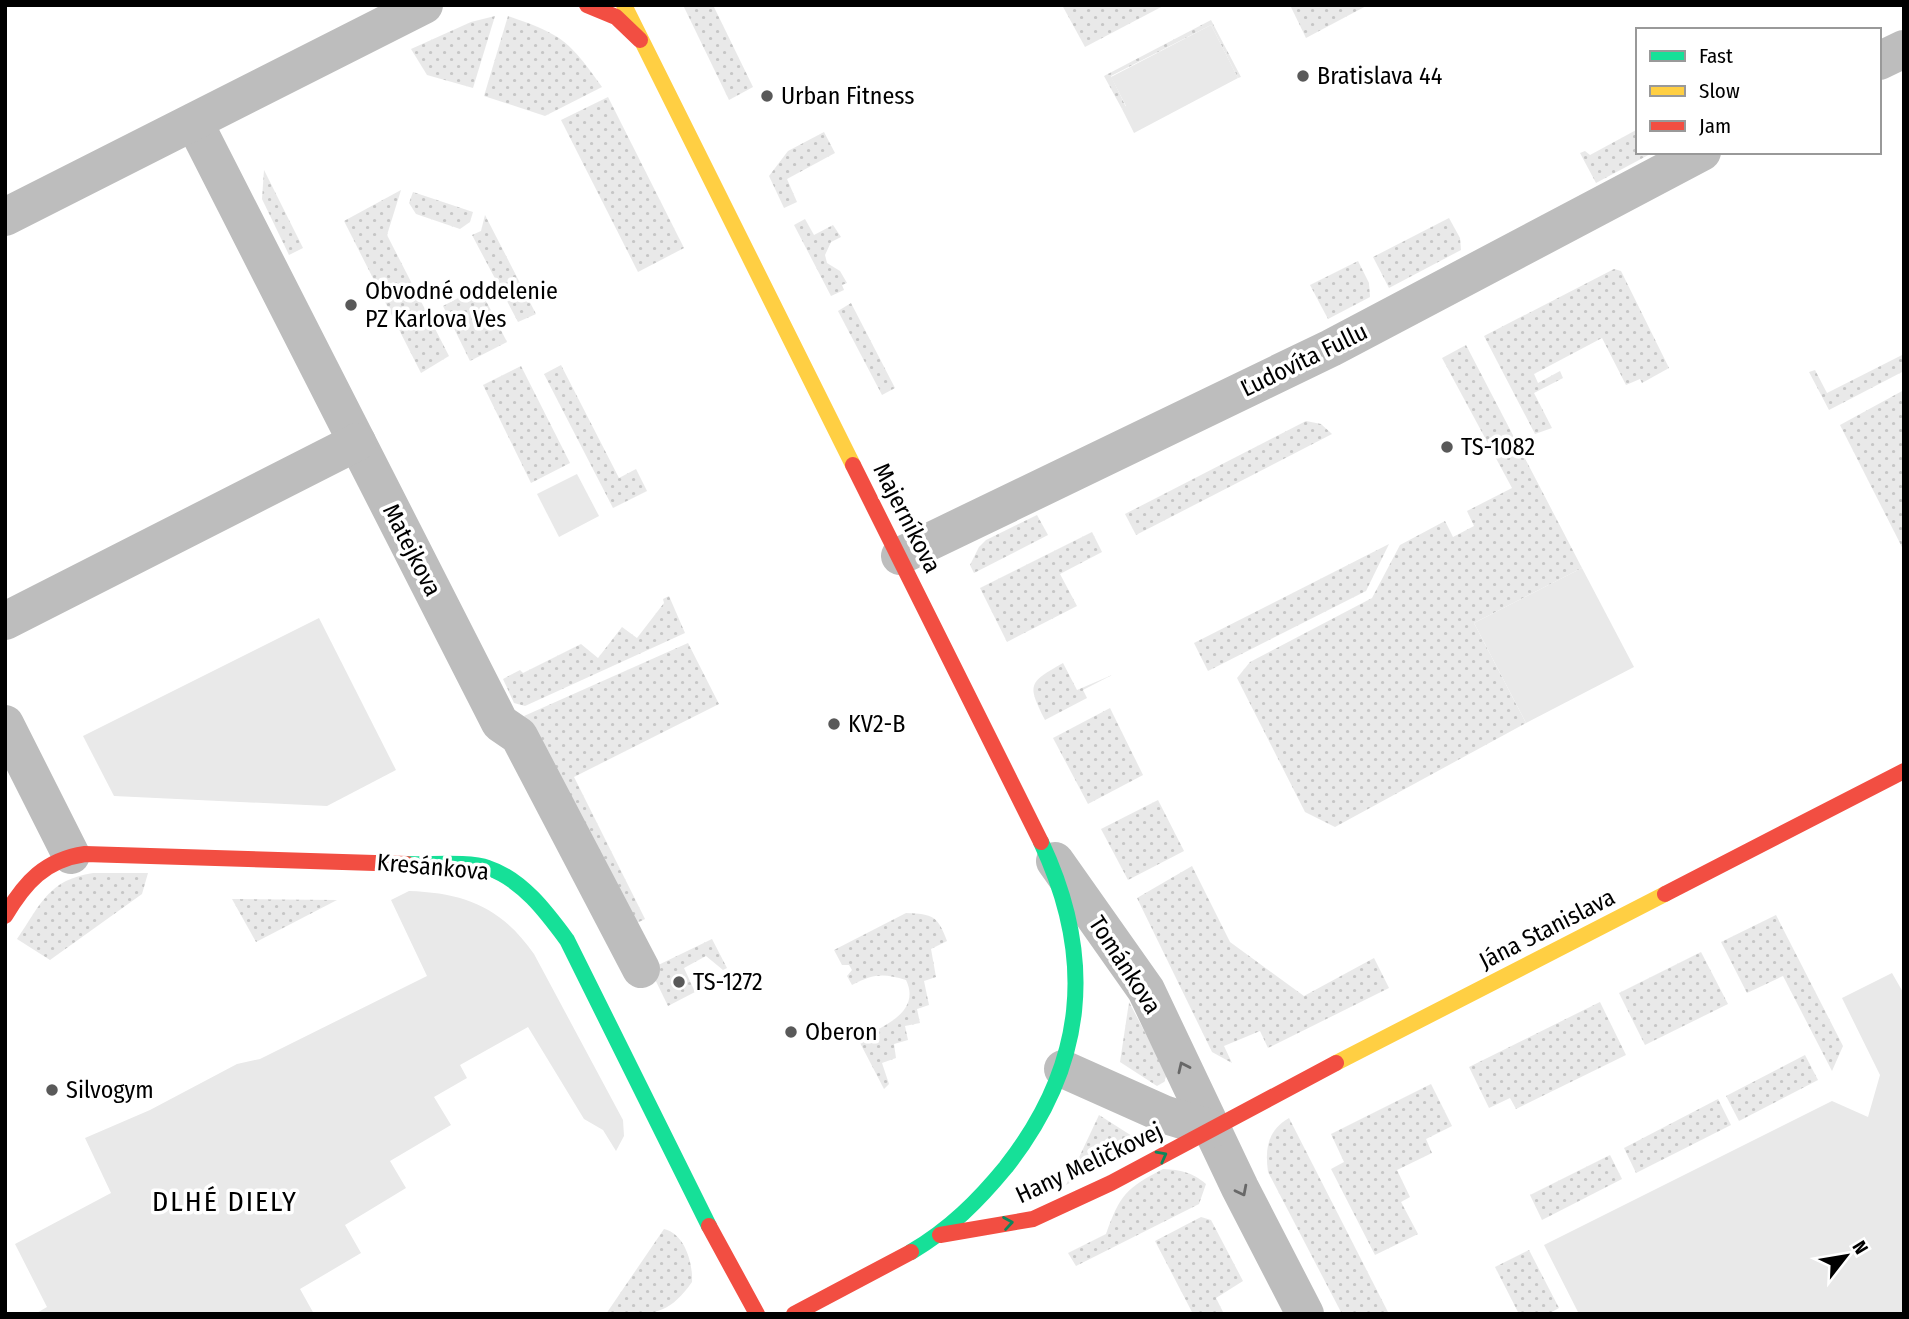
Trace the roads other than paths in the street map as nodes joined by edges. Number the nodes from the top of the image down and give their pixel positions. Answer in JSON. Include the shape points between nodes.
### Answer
{"nodes":[{"id":1,"x":424,"y":5,"type":"edge"},
{"id":2,"x":587,"y":5,"type":"edge"},
{"id":3,"x":624,"y":5,"type":"edge"},
{"id":4,"x":642,"y":42,"type":"junction"},
{"id":5,"x":1904,"y":48,"type":"edge"},
{"id":6,"x":1881,"y":60,"type":"edge"},
{"id":7,"x":194,"y":122,"type":"junction"},
{"id":8,"x":1698,"y":154,"type":"edge"},
{"id":9,"x":5,"y":217,"type":"edge"},
{"id":10,"x":358,"y":442,"type":"junction"},
{"id":11,"x":900,"y":556,"type":"junction"},
{"id":12,"x":5,"y":621,"type":"edge"},
{"id":13,"x":5,"y":724,"type":"edge"},
{"id":14,"x":1904,"y":771,"type":"edge"},
{"id":15,"x":1043,"y":845,"type":"junction"},
{"id":16,"x":71,"y":855,"type":"junction"},
{"id":17,"x":5,"y":916,"type":"edge"},
{"id":18,"x":641,"y":969,"type":"dead end"},
{"id":19,"x":1063,"y":1069,"type":"junction"},
{"id":20,"x":1212,"y":1129,"type":"junction"},
{"id":21,"x":940,"y":1235,"type":"junction"},
{"id":22,"x":757,"y":1314,"type":"edge"},
{"id":23,"x":794,"y":1314,"type":"edge"},
{"id":24,"x":1305,"y":1314,"type":"edge"}],
"edges":[{"from":1,"to":7,"type":"street"},
{"from":2,"to":4,"type":"street","via":[[616,17]]},
{"from":3,"to":4,"type":"street","name":"Majerníkova"},
{"from":4,"to":11,"type":"street","name":"Majerníkova"},
{"from":5,"to":6,"type":"street"},
{"from":7,"to":9,"type":"street"},
{"from":7,"to":10,"type":"street","name":"Matejkova"},
{"from":8,"to":11,"type":"street","name":"Ľudovíta Fullu","via":[[1331,348]]},
{"from":10,"to":12,"type":"street"},
{"from":10,"to":18,"type":"street","name":"Matejkova","via":[[500,723],[519,736]]},
{"from":11,"to":15,"type":"street","name":"Majerníkova"},
{"from":13,"to":16,"type":"street"},
{"from":14,"to":20,"type":"street","name":"Jána Stanislava"},
{"from":15,"to":19,"type":"street","name":"Majerníkova","via":[[1071,916],[1077,950],[1074,1023]]},
{"from":20,"to":15,"type":"street","name":"Tománkova","one_way":true,"via":[[1146,990]]},
{"from":16,"to":17,"type":"street","name":"Kresánkova","via":[[33,874]]},
{"from":16,"to":22,"type":"street","name":"Kresánkova","via":[[487,867],[514,880],[543,907],[567,940]]},
{"from":19,"to":20,"type":"street","via":[[1166,1115]]},
{"from":19,"to":21,"type":"street","name":"Hany Meličkovej","via":[[1050,1102],[1014,1158]]},
{"from":21,"to":20,"type":"street","name":"Hany Meličkovej","one_way":true,"via":[[1033,1219],[1111,1184]]},
{"from":20,"to":24,"type":"street","name":"Tománkova","one_way":true},
{"from":21,"to":23,"type":"street","name":"Hany Meličkovej"}]}
